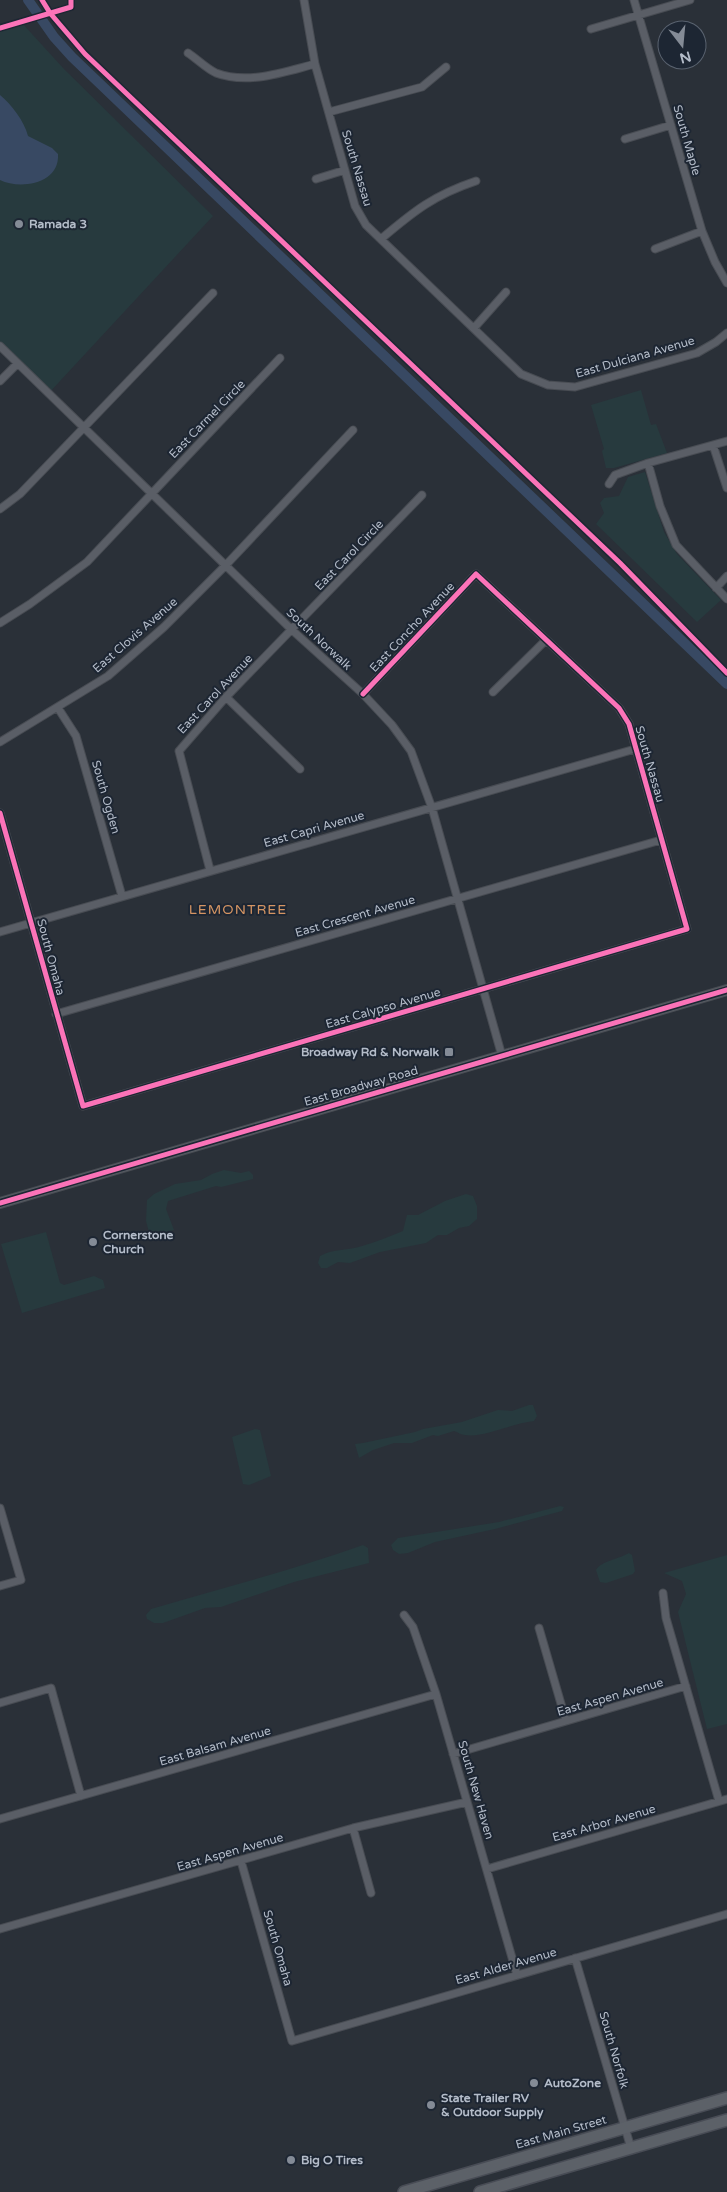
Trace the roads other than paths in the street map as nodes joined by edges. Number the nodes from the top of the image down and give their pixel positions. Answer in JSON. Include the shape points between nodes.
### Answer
{"nodes":[{"id":1,"x":304,"y":0,"type":"edge"},
{"id":2,"x":634,"y":0,"type":"edge"},
{"id":3,"x":690,"y":0,"type":"edge"},
{"id":4,"x":638,"y":15,"type":"junction"},
{"id":5,"x":591,"y":29,"type":"dead end"},
{"id":6,"x":188,"y":52,"type":"dead end"},
{"id":7,"x":316,"y":64,"type":"junction"},
{"id":8,"x":446,"y":67,"type":"dead end"},
{"id":9,"x":329,"y":112,"type":"junction"},
{"id":10,"x":671,"y":125,"type":"junction"},
{"id":11,"x":625,"y":139,"type":"dead end"},
{"id":12,"x":345,"y":170,"type":"junction"},
{"id":13,"x":316,"y":180,"type":"dead end"},
{"id":14,"x":476,"y":181,"type":"dead end"},
{"id":15,"x":702,"y":231,"type":"junction"},
{"id":16,"x":381,"y":239,"type":"junction"},
{"id":17,"x":655,"y":249,"type":"dead end"},
{"id":18,"x":727,"y":283,"type":"edge"},
{"id":19,"x":506,"y":292,"type":"dead end"},
{"id":20,"x":213,"y":293,"type":"dead end"},
{"id":21,"x":474,"y":328,"type":"junction"},
{"id":22,"x":727,"y":333,"type":"edge"},
{"id":23,"x":0,"y":346,"type":"edge"},
{"id":24,"x":280,"y":358,"type":"dead end"},
{"id":25,"x":17,"y":364,"type":"junction"},
{"id":26,"x":0,"y":381,"type":"edge"},
{"id":27,"x":84,"y":426,"type":"junction"},
{"id":28,"x":353,"y":430,"type":"dead end"},
{"id":29,"x":727,"y":441,"type":"edge"},
{"id":30,"x":714,"y":445,"type":"junction"},
{"id":31,"x":648,"y":463,"type":"junction"},
{"id":32,"x":609,"y":484,"type":"dead end"},
{"id":33,"x":727,"y":488,"type":"edge"},
{"id":34,"x":151,"y":494,"type":"junction"},
{"id":35,"x":422,"y":495,"type":"dead end"},
{"id":36,"x":0,"y":509,"type":"edge"},
{"id":37,"x":225,"y":566,"type":"junction"},
{"id":38,"x":476,"y":574,"type":"joint"},
{"id":39,"x":727,"y":576,"type":"edge"},
{"id":40,"x":716,"y":588,"type":"junction"},
{"id":41,"x":727,"y":599,"type":"edge"},
{"id":42,"x":0,"y":623,"type":"edge"},
{"id":43,"x":292,"y":630,"type":"junction"},
{"id":44,"x":546,"y":640,"type":"junction"},
{"id":45,"x":493,"y":692,"type":"dead end"},
{"id":46,"x":363,"y":694,"type":"junction"},
{"id":47,"x":226,"y":697,"type":"junction"},
{"id":48,"x":58,"y":708,"type":"junction"},
{"id":49,"x":0,"y":742,"type":"edge"},
{"id":50,"x":635,"y":749,"type":"junction"},
{"id":51,"x":300,"y":769,"type":"dead end"},
{"id":52,"x":432,"y":808,"type":"junction"},
{"id":53,"x":0,"y":813,"type":"edge"},
{"id":54,"x":661,"y":840,"type":"junction"},
{"id":55,"x":210,"y":870,"type":"junction"},
{"id":56,"x":122,"y":896,"type":"junction"},
{"id":57,"x":458,"y":898,"type":"junction"},
{"id":58,"x":31,"y":922,"type":"junction"},
{"id":59,"x":687,"y":929,"type":"joint"},
{"id":60,"x":0,"y":932,"type":"edge"},
{"id":61,"x":482,"y":989,"type":"junction"},
{"id":62,"x":727,"y":990,"type":"edge"},
{"id":63,"x":56,"y":1014,"type":"junction"},
{"id":64,"x":502,"y":1056,"type":"junction"},
{"id":65,"x":84,"y":1106,"type":"joint"},
{"id":66,"x":0,"y":1203,"type":"edge"},
{"id":67,"x":0,"y":1508,"type":"edge"},
{"id":68,"x":0,"y":1586,"type":"edge"},
{"id":69,"x":663,"y":1593,"type":"dead end"},
{"id":70,"x":404,"y":1615,"type":"dead end"},
{"id":71,"x":539,"y":1628,"type":"dead end"},
{"id":72,"x":686,"y":1686,"type":"junction"},
{"id":73,"x":436,"y":1694,"type":"junction"},
{"id":74,"x":0,"y":1703,"type":"edge"},
{"id":75,"x":566,"y":1721,"type":"junction"},
{"id":76,"x":454,"y":1754,"type":"junction"},
{"id":77,"x":82,"y":1796,"type":"junction"},
{"id":78,"x":727,"y":1799,"type":"edge"},
{"id":79,"x":719,"y":1801,"type":"junction"},
{"id":80,"x":468,"y":1802,"type":"junction"},
{"id":81,"x":0,"y":1819,"type":"edge"},
{"id":82,"x":353,"y":1828,"type":"junction"},
{"id":83,"x":241,"y":1861,"type":"junction"},
{"id":84,"x":487,"y":1869,"type":"junction"},
{"id":85,"x":371,"y":1893,"type":"dead end"},
{"id":86,"x":727,"y":1914,"type":"edge"},
{"id":87,"x":0,"y":1929,"type":"edge"},
{"id":88,"x":575,"y":1958,"type":"junction"},
{"id":89,"x":517,"y":1975,"type":"junction"},
{"id":90,"x":292,"y":2041,"type":"joint"},
{"id":91,"x":727,"y":2098,"type":"edge"},
{"id":92,"x":727,"y":2120,"type":"edge"},
{"id":93,"x":625,"y":2127,"type":"junction"},
{"id":94,"x":631,"y":2148,"type":"junction"},
{"id":95,"x":404,"y":2192,"type":"edge"},
{"id":96,"x":480,"y":2192,"type":"edge"}],
"edges":[{"from":1,"to":7,"type":"street","name":"South Nassau"},
{"from":2,"to":4,"type":"street","name":"South Maple"},
{"from":3,"to":4,"type":"street"},
{"from":4,"to":5,"type":"street"},
{"from":4,"to":10,"type":"street","name":"South Maple"},
{"from":6,"to":7,"type":"street","via":[[215,73],[240,78],[266,76]]},
{"from":7,"to":9,"type":"street","name":"South Nassau"},
{"from":8,"to":9,"type":"street","via":[[422,87]]},
{"from":9,"to":12,"type":"street","name":"South Nassau"},
{"from":10,"to":11,"type":"street"},
{"from":10,"to":15,"type":"street","name":"South Maple"},
{"from":12,"to":13,"type":"street"},
{"from":12,"to":16,"type":"street","name":"South Nassau","via":[[355,206],[366,225]]},
{"from":14,"to":16,"type":"street","via":[[451,189],[419,207]]},
{"from":15,"to":17,"type":"street"},
{"from":15,"to":18,"type":"street","name":"South Maple"},
{"from":16,"to":21,"type":"street","name":"South Nassau"},
{"from":19,"to":21,"type":"street"},
{"from":20,"to":27,"type":"street"},
{"from":21,"to":22,"type":"street","name":"East Dulciana Avenue","via":[[521,374],[548,385],[575,387],[697,353]]},
{"from":23,"to":25,"type":"street","name":"South Norwalk"},
{"from":24,"to":34,"type":"street","name":"East Carmel Circle"},
{"from":25,"to":26,"type":"street"},
{"from":25,"to":27,"type":"street","name":"South Norwalk"},
{"from":27,"to":34,"type":"street","name":"South Norwalk"},
{"from":27,"to":36,"type":"street","via":[[20,494]]},
{"from":28,"to":37,"type":"street","name":"East Clovis Avenue"},
{"from":29,"to":30,"type":"street"},
{"from":30,"to":31,"type":"street"},
{"from":30,"to":33,"type":"street"},
{"from":31,"to":32,"type":"street","via":[[615,475]]},
{"from":31,"to":40,"type":"street","via":[[660,506],[676,545]]},
{"from":34,"to":37,"type":"street","name":"South Norwalk"},
{"from":34,"to":42,"type":"street","name":"East Carmel Circle","via":[[86,562]]},
{"from":35,"to":43,"type":"street","name":"East Carol Circle"},
{"from":37,"to":43,"type":"street","name":"South Norwalk"},
{"from":37,"to":48,"type":"street","name":"East Clovis Avenue","via":[[164,627],[108,676]]},
{"from":38,"to":44,"type":"street","name":"South Nassau"},
{"from":38,"to":46,"type":"street","name":"East Concho Avenue"},
{"from":39,"to":40,"type":"street"},
{"from":40,"to":41,"type":"street"},
{"from":43,"to":46,"type":"street","name":"South Norwalk"},
{"from":43,"to":47,"type":"street","name":"East Carol Avenue"},
{"from":44,"to":45,"type":"street"},
{"from":44,"to":50,"type":"street","name":"South Nassau","via":[[619,708],[628,724]]},
{"from":46,"to":52,"type":"street","name":"South Norwalk","via":[[411,751]]},
{"from":47,"to":51,"type":"street"},
{"from":47,"to":55,"type":"street","name":"East Carol Avenue","via":[[178,751]]},
{"from":48,"to":49,"type":"street","name":"East Clovis Avenue"},
{"from":48,"to":56,"type":"street","name":"South Ogden","via":[[76,736]]},
{"from":50,"to":52,"type":"street","name":"East Capri Avenue"},
{"from":50,"to":54,"type":"street","name":"South Nassau"},
{"from":52,"to":55,"type":"street","name":"East Capri Avenue"},
{"from":52,"to":57,"type":"street","name":"South Norwalk"},
{"from":53,"to":58,"type":"street","name":"South Omaha"},
{"from":54,"to":57,"type":"street","name":"East Crescent Avenue"},
{"from":54,"to":59,"type":"street","name":"South Nassau"},
{"from":55,"to":56,"type":"street","name":"East Capri Avenue"},
{"from":56,"to":58,"type":"street","name":"East Capri Avenue"},
{"from":57,"to":61,"type":"street","name":"South Norwalk"},
{"from":57,"to":63,"type":"street","name":"East Crescent Avenue"},
{"from":58,"to":60,"type":"street","name":"East Capri Avenue"},
{"from":58,"to":63,"type":"street","name":"South Omaha"},
{"from":59,"to":61,"type":"street","name":"East Calypso Avenue"},
{"from":61,"to":64,"type":"street","name":"South Norwalk"},
{"from":61,"to":65,"type":"street","name":"East Calypso Avenue"},
{"from":62,"to":64,"type":"main road","name":"East Broadway Road"},
{"from":63,"to":65,"type":"street","name":"South Omaha"},
{"from":64,"to":66,"type":"main road","name":"East Broadway Road"},
{"from":67,"to":68,"type":"street","via":[[20,1580]]},
{"from":69,"to":72,"type":"street","via":[[665,1612]]},
{"from":70,"to":73,"type":"street","name":"South New Haven","via":[[413,1627]]},
{"from":71,"to":75,"type":"street"},
{"from":72,"to":75,"type":"street","name":"East Aspen Avenue"},
{"from":72,"to":79,"type":"street"},
{"from":73,"to":76,"type":"street","name":"South New Haven"},
{"from":73,"to":77,"type":"street","name":"East Balsam Avenue"},
{"from":74,"to":77,"type":"street","via":[[52,1688]]},
{"from":75,"to":76,"type":"street","name":"East Aspen Avenue"},
{"from":76,"to":80,"type":"street","name":"South New Haven"},
{"from":77,"to":81,"type":"street","name":"East Balsam Avenue"},
{"from":78,"to":79,"type":"street","name":"East Arbor Avenue"},
{"from":79,"to":84,"type":"street","name":"East Arbor Avenue"},
{"from":80,"to":82,"type":"street","name":"East Aspen Avenue"},
{"from":80,"to":84,"type":"street","name":"South New Haven"},
{"from":82,"to":83,"type":"street","name":"East Aspen Avenue"},
{"from":82,"to":85,"type":"street"},
{"from":83,"to":87,"type":"street","name":"East Aspen Avenue"},
{"from":83,"to":90,"type":"street","name":"South Omaha"},
{"from":84,"to":89,"type":"street","name":"South New Haven"},
{"from":86,"to":88,"type":"street","name":"East Alder Avenue"},
{"from":88,"to":89,"type":"street","name":"East Alder Avenue"},
{"from":88,"to":93,"type":"street","name":"South Norfolk"},
{"from":89,"to":90,"type":"street","name":"East Alder Avenue"},
{"from":91,"to":93,"type":"main road","name":"East Main Street"},
{"from":92,"to":94,"type":"main road"},
{"from":93,"to":94,"type":"street","name":"South Norfolk"},
{"from":93,"to":95,"type":"main road","name":"East Main Street"},
{"from":94,"to":96,"type":"main road"}]}
